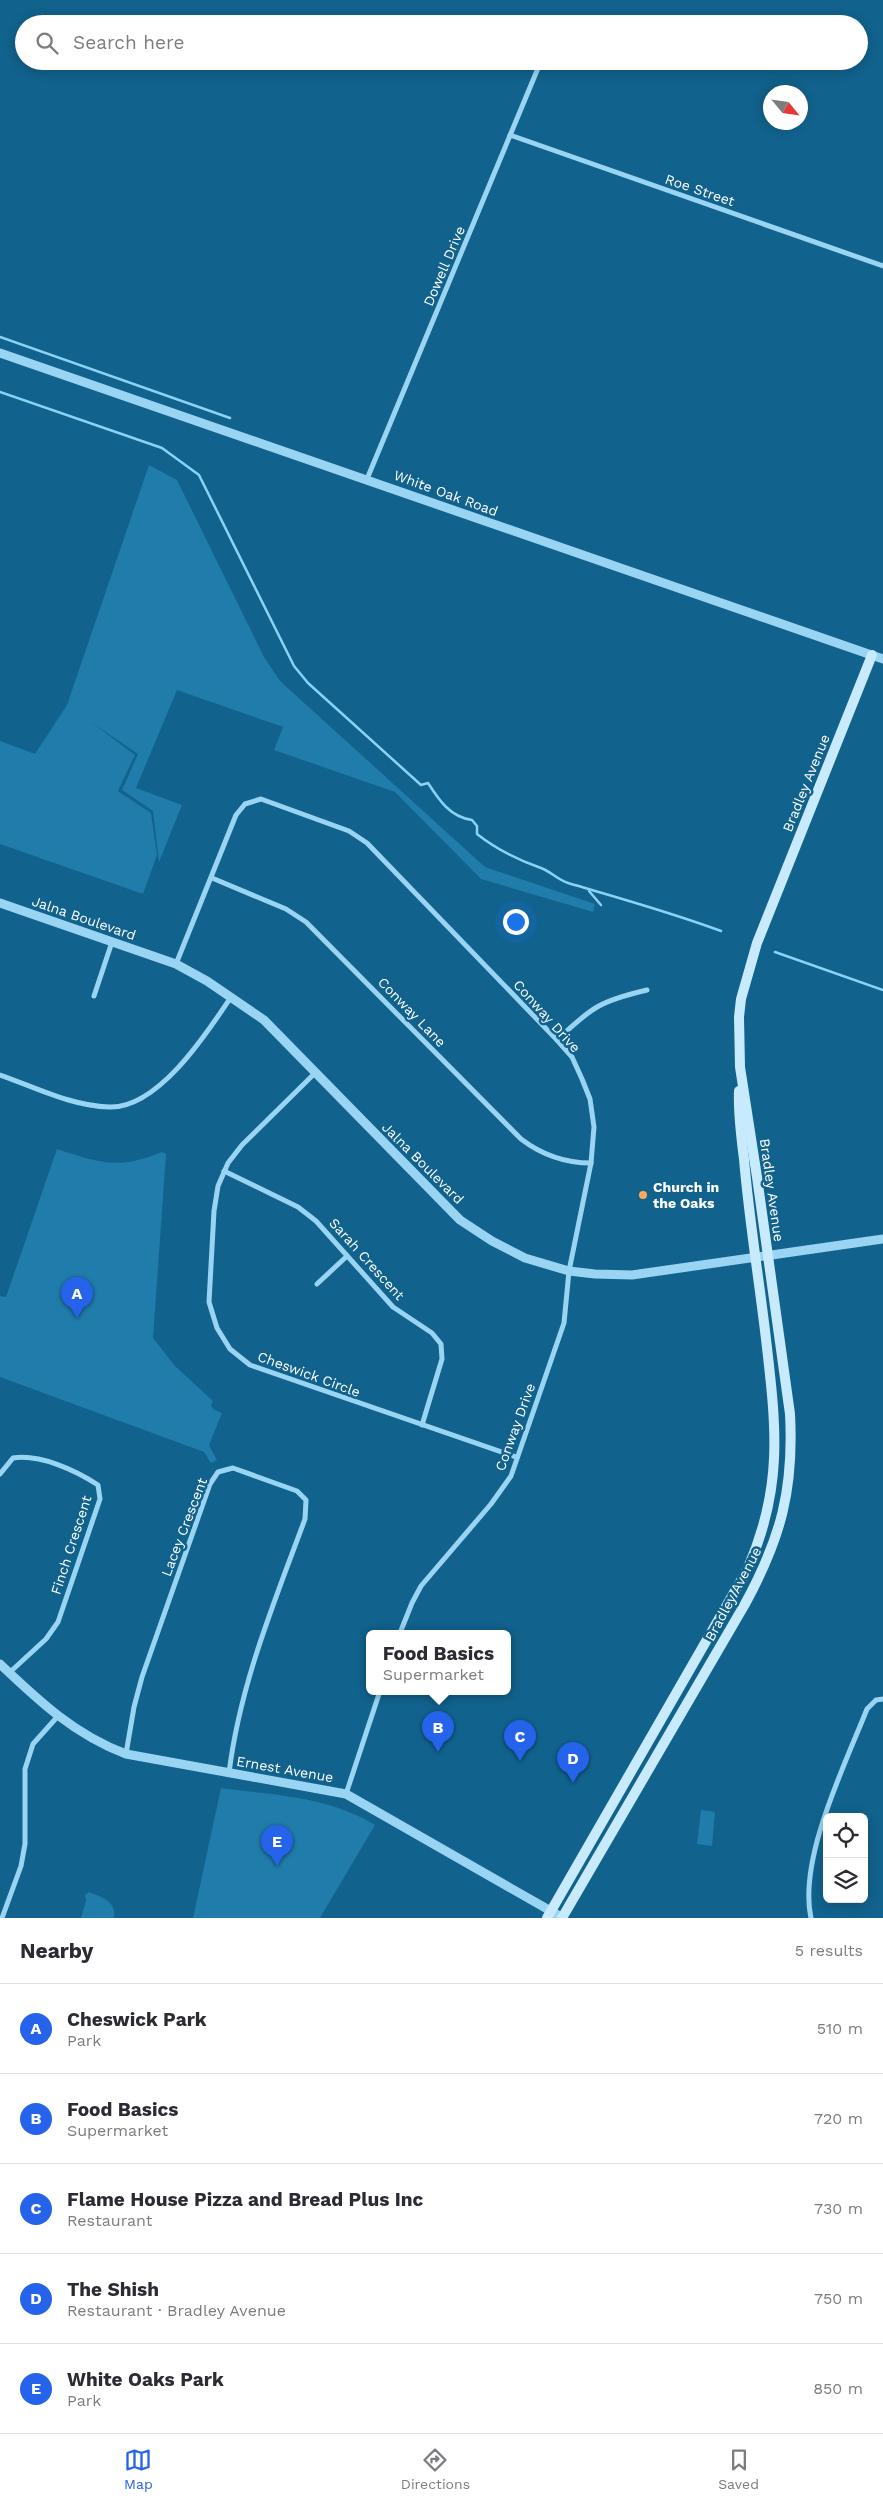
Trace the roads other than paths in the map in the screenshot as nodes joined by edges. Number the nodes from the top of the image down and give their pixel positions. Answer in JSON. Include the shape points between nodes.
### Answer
{"nodes":[{"id":1,"x":537,"y":70,"type":"edge"},
{"id":2,"x":510,"y":135,"type":"junction"},
{"id":3,"x":883,"y":266,"type":"edge"},
{"id":4,"x":0,"y":354,"type":"edge"},
{"id":5,"x":367,"y":480,"type":"junction"},
{"id":6,"x":872,"y":655,"type":"junction"},
{"id":7,"x":883,"y":659,"type":"edge"},
{"id":8,"x":212,"y":878,"type":"junction"},
{"id":9,"x":0,"y":903,"type":"edge"},
{"id":10,"x":112,"y":942,"type":"junction"},
{"id":11,"x":176,"y":964,"type":"junction"},
{"id":12,"x":647,"y":990,"type":"dead end"},
{"id":13,"x":94,"y":996,"type":"dead end"},
{"id":14,"x":231,"y":997,"type":"junction"},
{"id":15,"x":557,"y":1040,"type":"junction"},
{"id":16,"x":740,"y":1067,"type":"junction"},
{"id":17,"x":315,"y":1073,"type":"junction"},
{"id":18,"x":0,"y":1075,"type":"edge"},
{"id":19,"x":591,"y":1163,"type":"junction"},
{"id":20,"x":224,"y":1172,"type":"junction"},
{"id":21,"x":883,"y":1239,"type":"edge"},
{"id":22,"x":768,"y":1255,"type":"junction"},
{"id":23,"x":346,"y":1256,"type":"junction"},
{"id":24,"x":756,"y":1257,"type":"junction"},
{"id":25,"x":570,"y":1271,"type":"junction"},
{"id":26,"x":317,"y":1284,"type":"dead end"},
{"id":27,"x":422,"y":1425,"type":"junction"},
{"id":28,"x":516,"y":1457,"type":"junction"},
{"id":29,"x":0,"y":1474,"type":"edge"},
{"id":30,"x":401,"y":1630,"type":"edge"},
{"id":31,"x":0,"y":1664,"type":"edge"},
{"id":32,"x":9,"y":1673,"type":"junction"},
{"id":33,"x":379,"y":1695,"type":"edge"},
{"id":34,"x":883,"y":1699,"type":"edge"},
{"id":35,"x":58,"y":1716,"type":"junction"},
{"id":36,"x":126,"y":1754,"type":"junction"},
{"id":37,"x":229,"y":1773,"type":"junction"},
{"id":38,"x":346,"y":1794,"type":"junction"},
{"id":39,"x":549,"y":1915,"type":"edge"},
{"id":40,"x":2,"y":1918,"type":"edge"},
{"id":41,"x":563,"y":1918,"type":"edge"},
{"id":42,"x":811,"y":1918,"type":"edge"}],
"edges":[{"from":1,"to":2,"type":"street","name":"Dowell Drive"},
{"from":2,"to":3,"type":"street","name":"Roe Street"},
{"from":2,"to":5,"type":"street","name":"Dowell Drive"},
{"from":4,"to":5,"type":"street","name":"White Oak Road"},
{"from":5,"to":6,"type":"street","name":"White Oak Road"},
{"from":6,"to":7,"type":"street","name":"White Oak Road"},
{"from":6,"to":16,"type":"main road","name":"Bradley Avenue","via":[[751,961],[739,1017]]},
{"from":8,"to":11,"type":"street","name":"Conway Drive"},
{"from":8,"to":15,"type":"street","name":"Conway Drive","via":[[236,815],[245,804],[261,799],[349,831],[368,843]]},
{"from":8,"to":19,"type":"street","name":"Conway Lane","via":[[286,909],[306,922],[538,1152],[557,1159]]},
{"from":9,"to":10,"type":"street","name":"Jalna Boulevard"},
{"from":10,"to":11,"type":"street","name":"Jalna Boulevard"},
{"from":10,"to":13,"type":"street"},
{"from":11,"to":14,"type":"street","name":"Jalna Boulevard"},
{"from":12,"to":15,"type":"street","via":[[598,1004]]},
{"from":14,"to":17,"type":"street","name":"Jalna Boulevard","via":[[264,1020]]},
{"from":14,"to":18,"type":"street","via":[[189,1053],[153,1092],[136,1102],[110,1108],[80,1103]]},
{"from":15,"to":19,"type":"street","name":"Conway Drive","via":[[572,1057],[590,1099],[594,1127]]},
{"from":16,"to":22,"type":"main road","name":"Bradley Avenue"},
{"from":16,"to":24,"type":"main road","name":"Bradley Avenue","via":[[738,1104]]},
{"from":17,"to":20,"type":"street","name":"Cheswick Circle","via":[[242,1145]]},
{"from":17,"to":25,"type":"street","name":"Jalna Boulevard","via":[[460,1220],[525,1258]]},
{"from":19,"to":25,"type":"street","name":"Conway Drive"},
{"from":20,"to":23,"type":"street","name":"Sarah Crescent","via":[[298,1207],[316,1221]]},
{"from":20,"to":27,"type":"street","name":"Cheswick Circle","via":[[214,1211],[209,1302],[217,1328],[230,1349],[250,1365],[275,1375]]},
{"from":21,"to":22,"type":"street","name":"Jalna Boulevard"},
{"from":22,"to":24,"type":"street","name":"Jalna Boulevard"},
{"from":22,"to":41,"type":"main road","name":"Bradley Avenue","via":[[791,1441],[790,1477],[783,1519],[764,1571],[746,1604]]},
{"from":23,"to":26,"type":"street"},
{"from":23,"to":27,"type":"street","name":"Sarah Crescent","via":[[393,1307],[432,1333],[441,1344],[442,1360]]},
{"from":24,"to":25,"type":"street","name":"Jalna Boulevard","via":[[632,1274]]},
{"from":24,"to":39,"type":"main road","name":"Bradley Avenue","via":[[775,1417],[774,1483],[765,1524],[747,1570]]},
{"from":25,"to":28,"type":"street","name":"Conway Drive","via":[[564,1323]]},
{"from":27,"to":28,"type":"street","name":"Cheswick Circle"},
{"from":28,"to":30,"type":"street","name":"Conway Drive","via":[[511,1476],[491,1504],[421,1586]]},
{"from":29,"to":32,"type":"street","name":"Finch Crescent","via":[[13,1458],[27,1456],[83,1475],[98,1485],[100,1499],[58,1622],[46,1639]]},
{"from":31,"to":32,"type":"street","name":"Ernest Avenue"},
{"from":32,"to":35,"type":"street","name":"Ernest Avenue"},
{"from":33,"to":38,"type":"street"},
{"from":34,"to":42,"type":"street","via":[[876,1700],[867,1709],[817,1839],[809,1874]]},
{"from":35,"to":36,"type":"street","name":"Ernest Avenue","via":[[86,1737]]},
{"from":35,"to":40,"type":"street","via":[[33,1744],[25,1769],[25,1844],[21,1866]]},
{"from":36,"to":37,"type":"street","name":"Ernest Avenue"},
{"from":36,"to":37,"type":"street","name":"Lacey Crescent","via":[[142,1677],[210,1484],[218,1472],[233,1468],[297,1491],[306,1500],[305,1519],[247,1680],[234,1730]]},
{"from":37,"to":38,"type":"street","name":"Ernest Avenue"},
{"from":38,"to":39,"type":"street","name":"Ernest Avenue"},
{"from":39,"to":41,"type":"street","name":"Ernest Avenue"}]}
